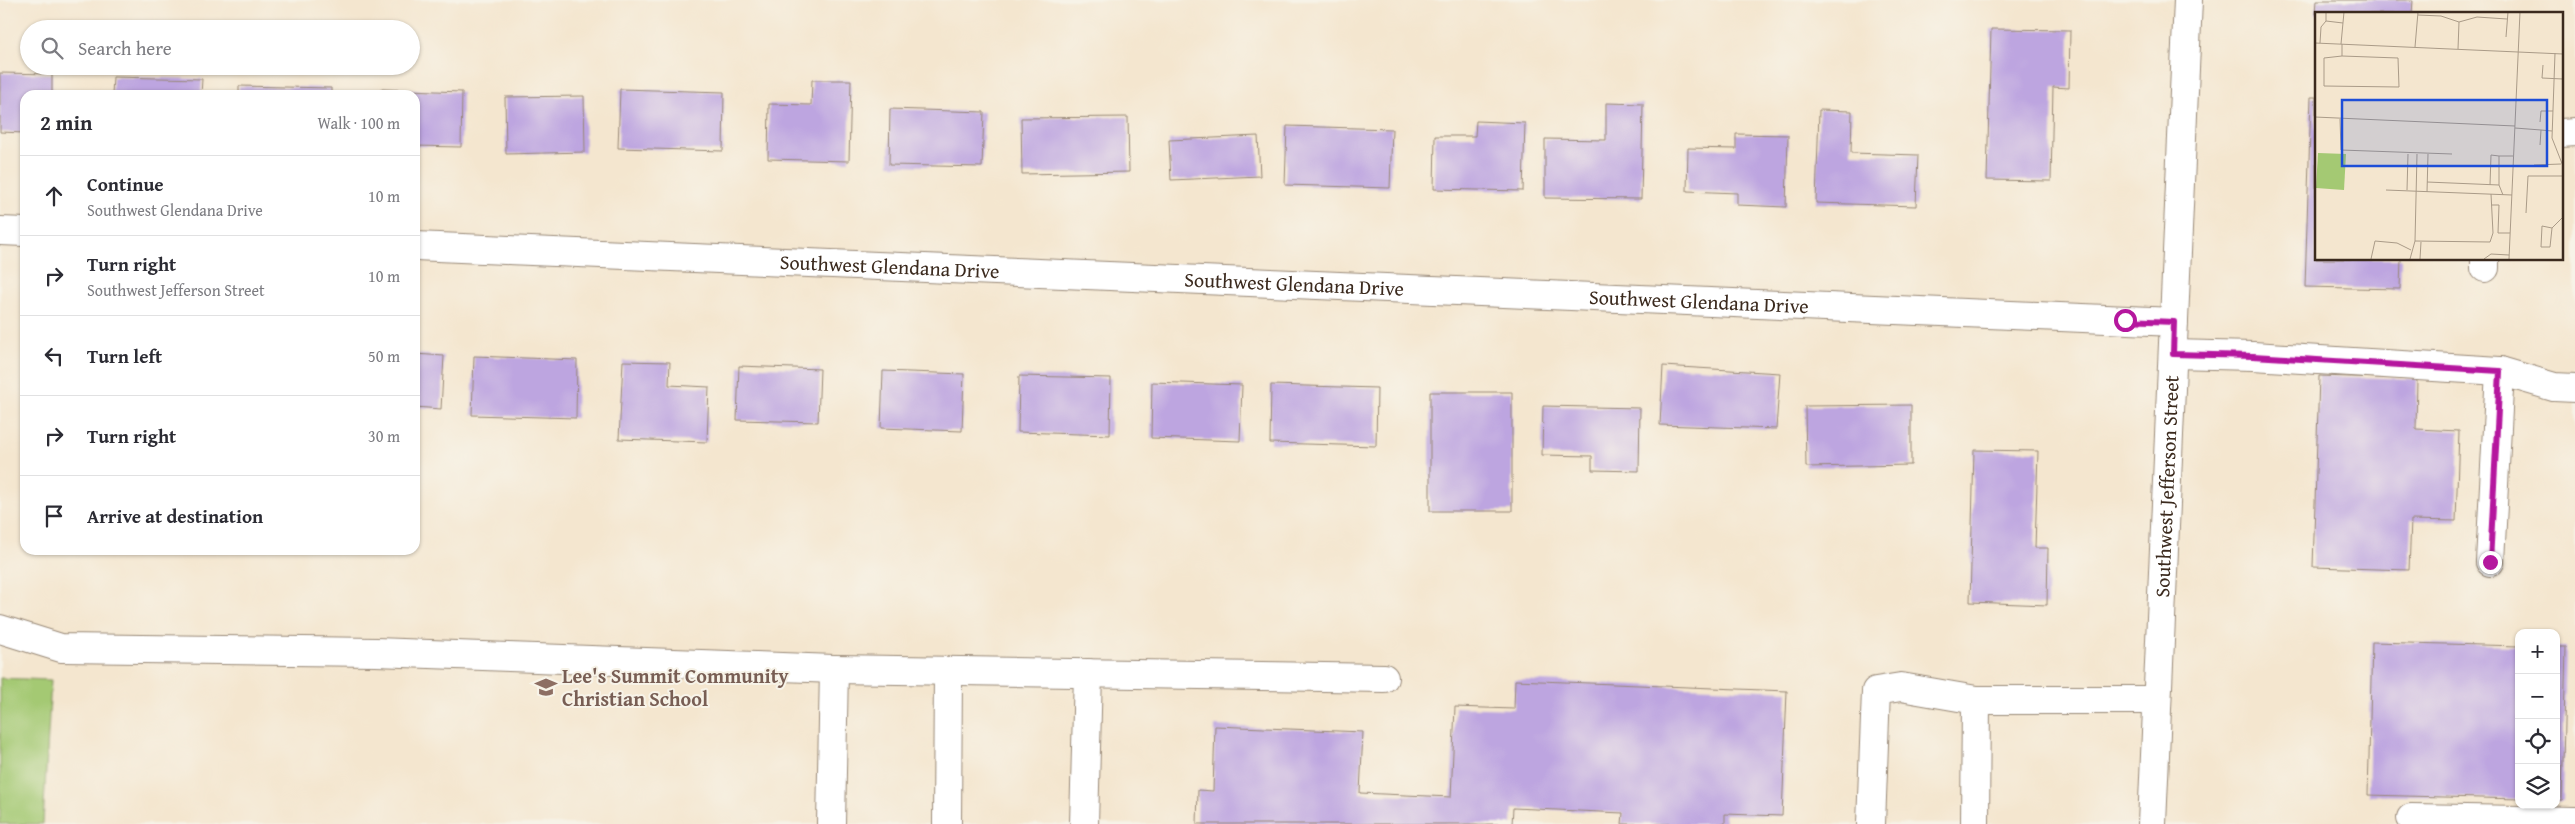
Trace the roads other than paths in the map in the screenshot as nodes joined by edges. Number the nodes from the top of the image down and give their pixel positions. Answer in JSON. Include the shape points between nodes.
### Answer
{"nodes":[{"id":1,"x":2188,"y":0,"type":"edge"},
{"id":2,"x":2575,"y":132,"type":"edge"},
{"id":3,"x":2562,"y":133,"type":"edge"},
{"id":4,"x":0,"y":231,"type":"edge"},
{"id":5,"x":20,"y":232,"type":"edge"},
{"id":6,"x":420,"y":246,"type":"edge"},
{"id":7,"x":2174,"y":322,"type":"junction"},
{"id":8,"x":2173,"y":354,"type":"junction"},
{"id":9,"x":2500,"y":371,"type":"junction"},
{"id":10,"x":2575,"y":388,"type":"edge"},
{"id":11,"x":2490,"y":562,"type":"dead end"},
{"id":12,"x":0,"y":629,"type":"edge"},
{"id":13,"x":834,"y":669,"type":"junction"},
{"id":14,"x":948,"y":671,"type":"junction"},
{"id":15,"x":1088,"y":674,"type":"junction"},
{"id":16,"x":1384,"y":678,"type":"dead end"},
{"id":17,"x":1976,"y":700,"type":"junction"},
{"id":18,"x":2157,"y":700,"type":"junction"},
{"id":19,"x":2411,"y":818,"type":"dead end"},
{"id":20,"x":2575,"y":821,"type":"edge"},
{"id":21,"x":831,"y":824,"type":"edge"},
{"id":22,"x":947,"y":824,"type":"edge"},
{"id":23,"x":1084,"y":824,"type":"edge"},
{"id":24,"x":1871,"y":824,"type":"edge"},
{"id":25,"x":1975,"y":824,"type":"edge"},
{"id":26,"x":2152,"y":824,"type":"edge"}],
"edges":[{"from":1,"to":7,"type":"street","name":"Southwest Jefferson Street"},
{"from":2,"to":3,"type":"street"},
{"from":4,"to":5,"type":"street"},
{"from":6,"to":7,"type":"street","name":"Southwest Glendana Drive"},
{"from":7,"to":8,"type":"street","name":"Southwest Jefferson Street"},
{"from":8,"to":9,"type":"street"},
{"from":8,"to":18,"type":"street","name":"Southwest Jefferson Street"},
{"from":9,"to":10,"type":"street","via":[[2554,387]]},
{"from":9,"to":11,"type":"street"},
{"from":12,"to":13,"type":"street","via":[[60,648],[376,652]]},
{"from":13,"to":14,"type":"street"},
{"from":13,"to":21,"type":"street"},
{"from":14,"to":15,"type":"street"},
{"from":14,"to":22,"type":"street"},
{"from":15,"to":16,"type":"street"},
{"from":15,"to":23,"type":"street"},
{"from":17,"to":18,"type":"street"},
{"from":17,"to":24,"type":"street","via":[[1901,687],[1876,691]]},
{"from":17,"to":25,"type":"street"},
{"from":18,"to":26,"type":"street","name":"Southwest Jefferson Street"},
{"from":19,"to":20,"type":"street"}]}
